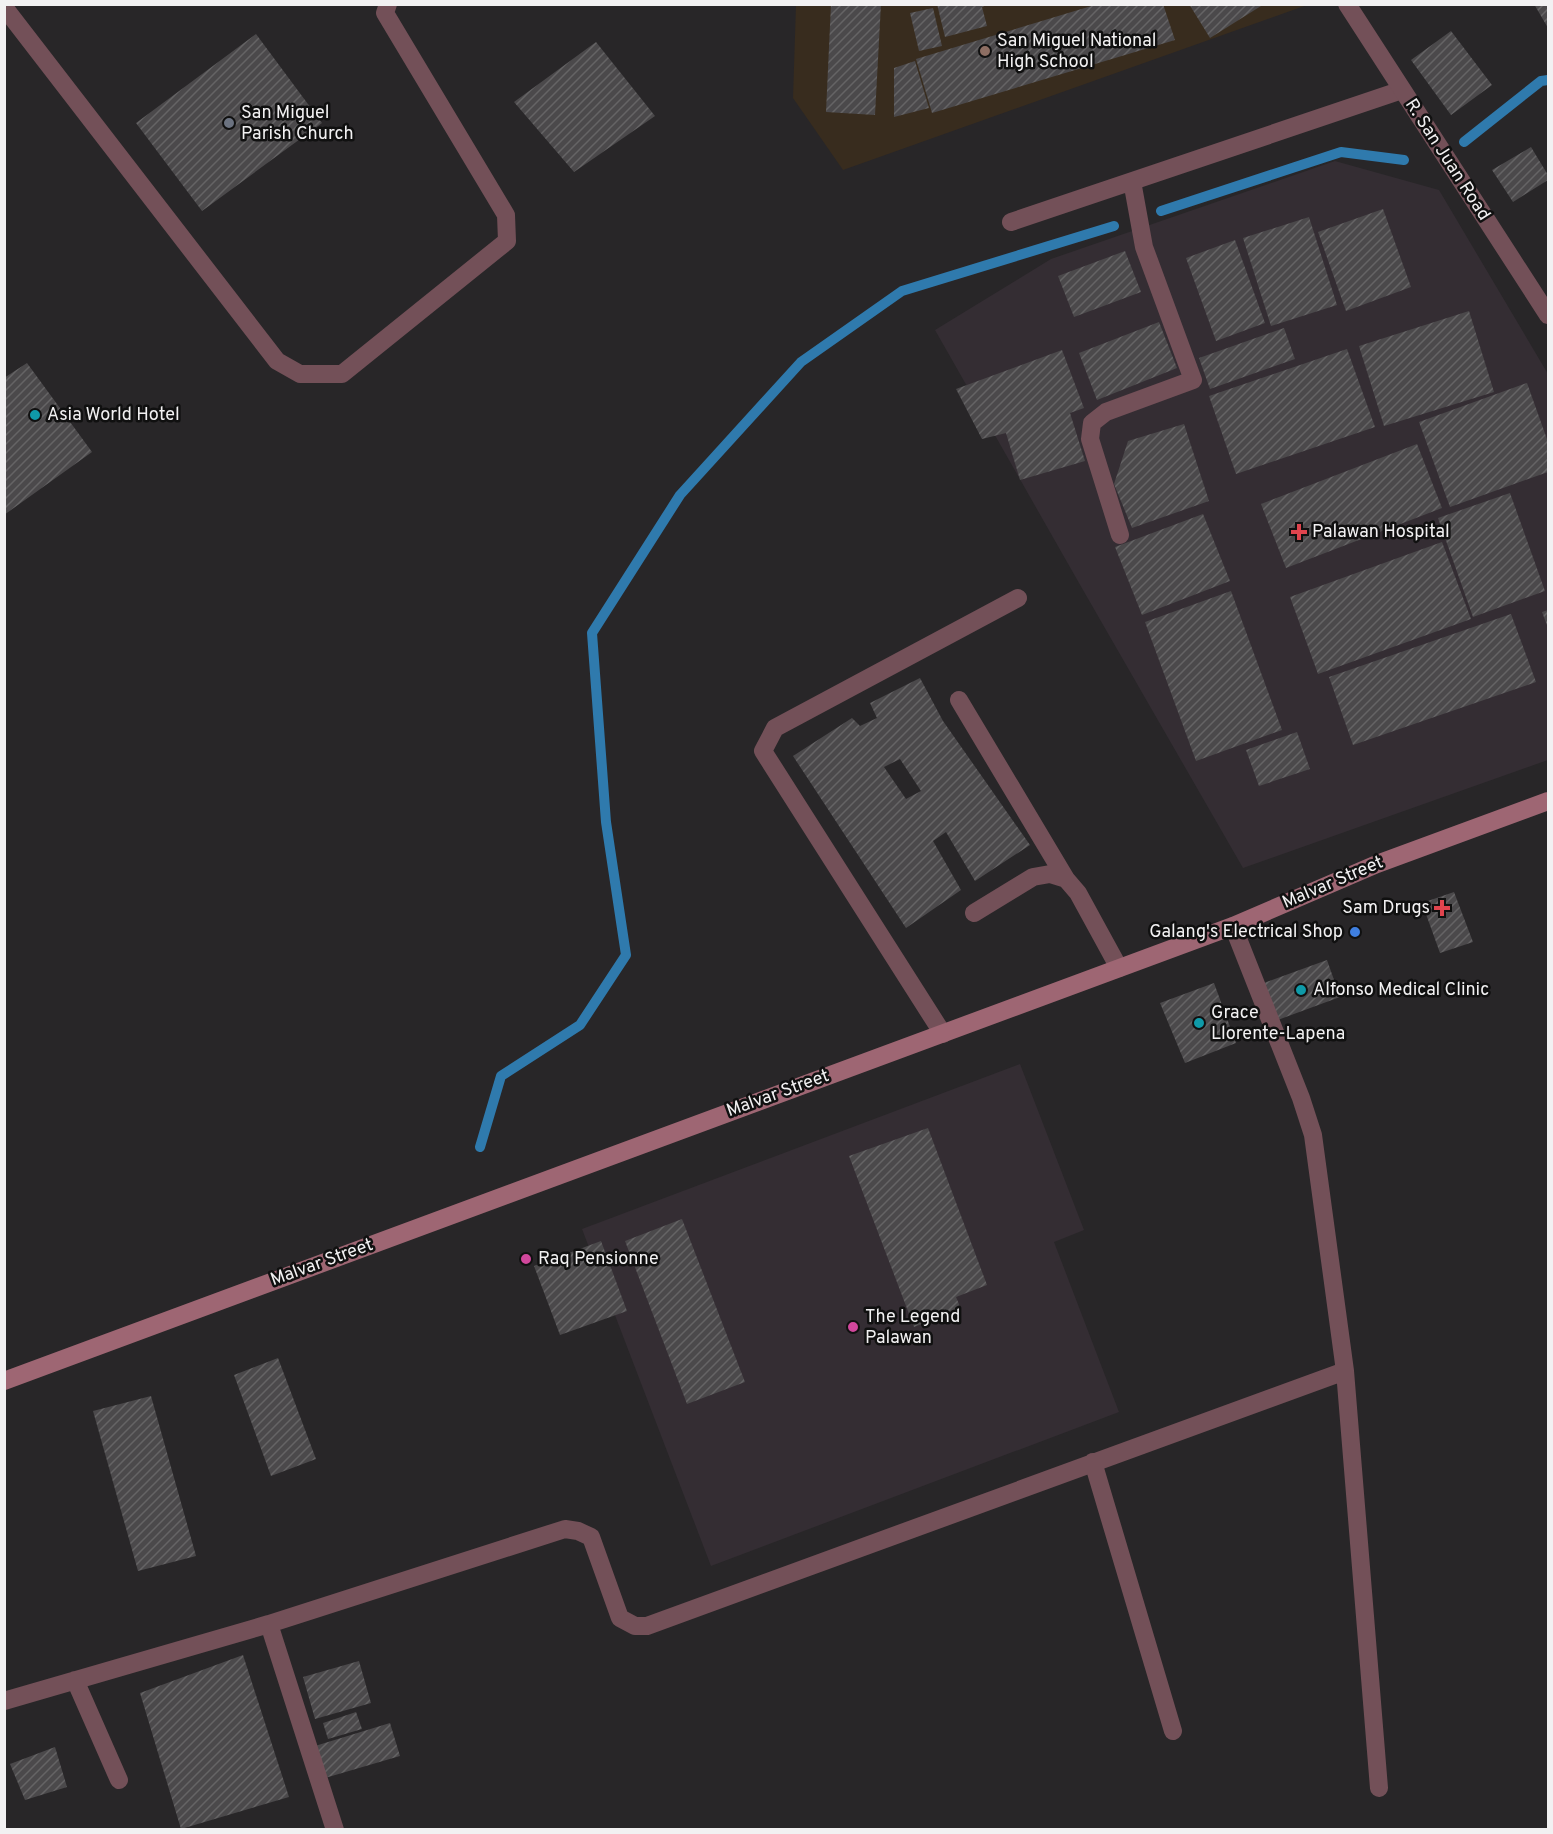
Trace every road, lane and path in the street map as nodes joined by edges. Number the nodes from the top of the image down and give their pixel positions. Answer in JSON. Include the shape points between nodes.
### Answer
{"nodes":[{"id":1,"x":388,"y":4,"type":"edge"},
{"id":2,"x":1347,"y":4,"type":"edge"},
{"id":3,"x":4,"y":7,"type":"edge"},
{"id":4,"x":1402,"y":90,"type":"junction"},
{"id":5,"x":1132,"y":181,"type":"junction"},
{"id":6,"x":1011,"y":222,"type":"dead end"},
{"id":7,"x":1548,"y":315,"type":"edge"},
{"id":8,"x":1120,"y":535,"type":"dead end"},
{"id":9,"x":1018,"y":598,"type":"dead end"},
{"id":10,"x":958,"y":700,"type":"dead end"},
{"id":11,"x":1548,"y":801,"type":"edge"},
{"id":12,"x":1066,"y":879,"type":"junction"},
{"id":13,"x":974,"y":913,"type":"dead end"},
{"id":14,"x":1233,"y":926,"type":"junction"},
{"id":15,"x":1119,"y":968,"type":"junction"},
{"id":16,"x":943,"y":1034,"type":"junction"},
{"id":17,"x":1345,"y":1371,"type":"junction"},
{"id":18,"x":4,"y":1381,"type":"edge"},
{"id":19,"x":1093,"y":1462,"type":"junction"},
{"id":20,"x":269,"y":1624,"type":"junction"},
{"id":21,"x":75,"y":1680,"type":"junction"},
{"id":22,"x":4,"y":1701,"type":"edge"},
{"id":23,"x":1173,"y":1731,"type":"dead end"},
{"id":24,"x":119,"y":1779,"type":"dead end"},
{"id":25,"x":1379,"y":1788,"type":"dead end"},
{"id":26,"x":335,"y":1830,"type":"edge"}],
"edges":[{"from":1,"to":3,"type":"street","via":[[385,13],[506,215],[507,241],[342,374],[300,374],[278,361]]},
{"from":2,"to":4,"type":"street","name":"R. San Juan Road"},
{"from":4,"to":5,"type":"street"},
{"from":4,"to":7,"type":"street","name":"R. San Juan Road"},
{"from":5,"to":6,"type":"street"},
{"from":5,"to":8,"type":"street","via":[[1144,247],[1193,380],[1106,412],[1092,423],[1090,439]]},
{"from":9,"to":16,"type":"street","via":[[775,728],[763,751]]},
{"from":10,"to":12,"type":"street"},
{"from":11,"to":14,"type":"main road","name":"Malvar Street","via":[[1377,864]]},
{"from":12,"to":13,"type":"street","via":[[1050,874],[1033,877]]},
{"from":12,"to":15,"type":"street","via":[[1078,892]]},
{"from":14,"to":15,"type":"main road","name":"Malvar Street"},
{"from":14,"to":17,"type":"street","via":[[1313,1135]]},
{"from":15,"to":16,"type":"main road","name":"Malvar Street"},
{"from":16,"to":18,"type":"main road","name":"Malvar Street"},
{"from":17,"to":19,"type":"street"},
{"from":17,"to":25,"type":"street"},
{"from":19,"to":20,"type":"street","via":[[648,1626],[635,1626],[621,1618],[591,1537],[566,1530]]},
{"from":19,"to":23,"type":"street"},
{"from":20,"to":21,"type":"street"},
{"from":20,"to":26,"type":"street"},
{"from":21,"to":22,"type":"street"},
{"from":21,"to":24,"type":"street"}]}
